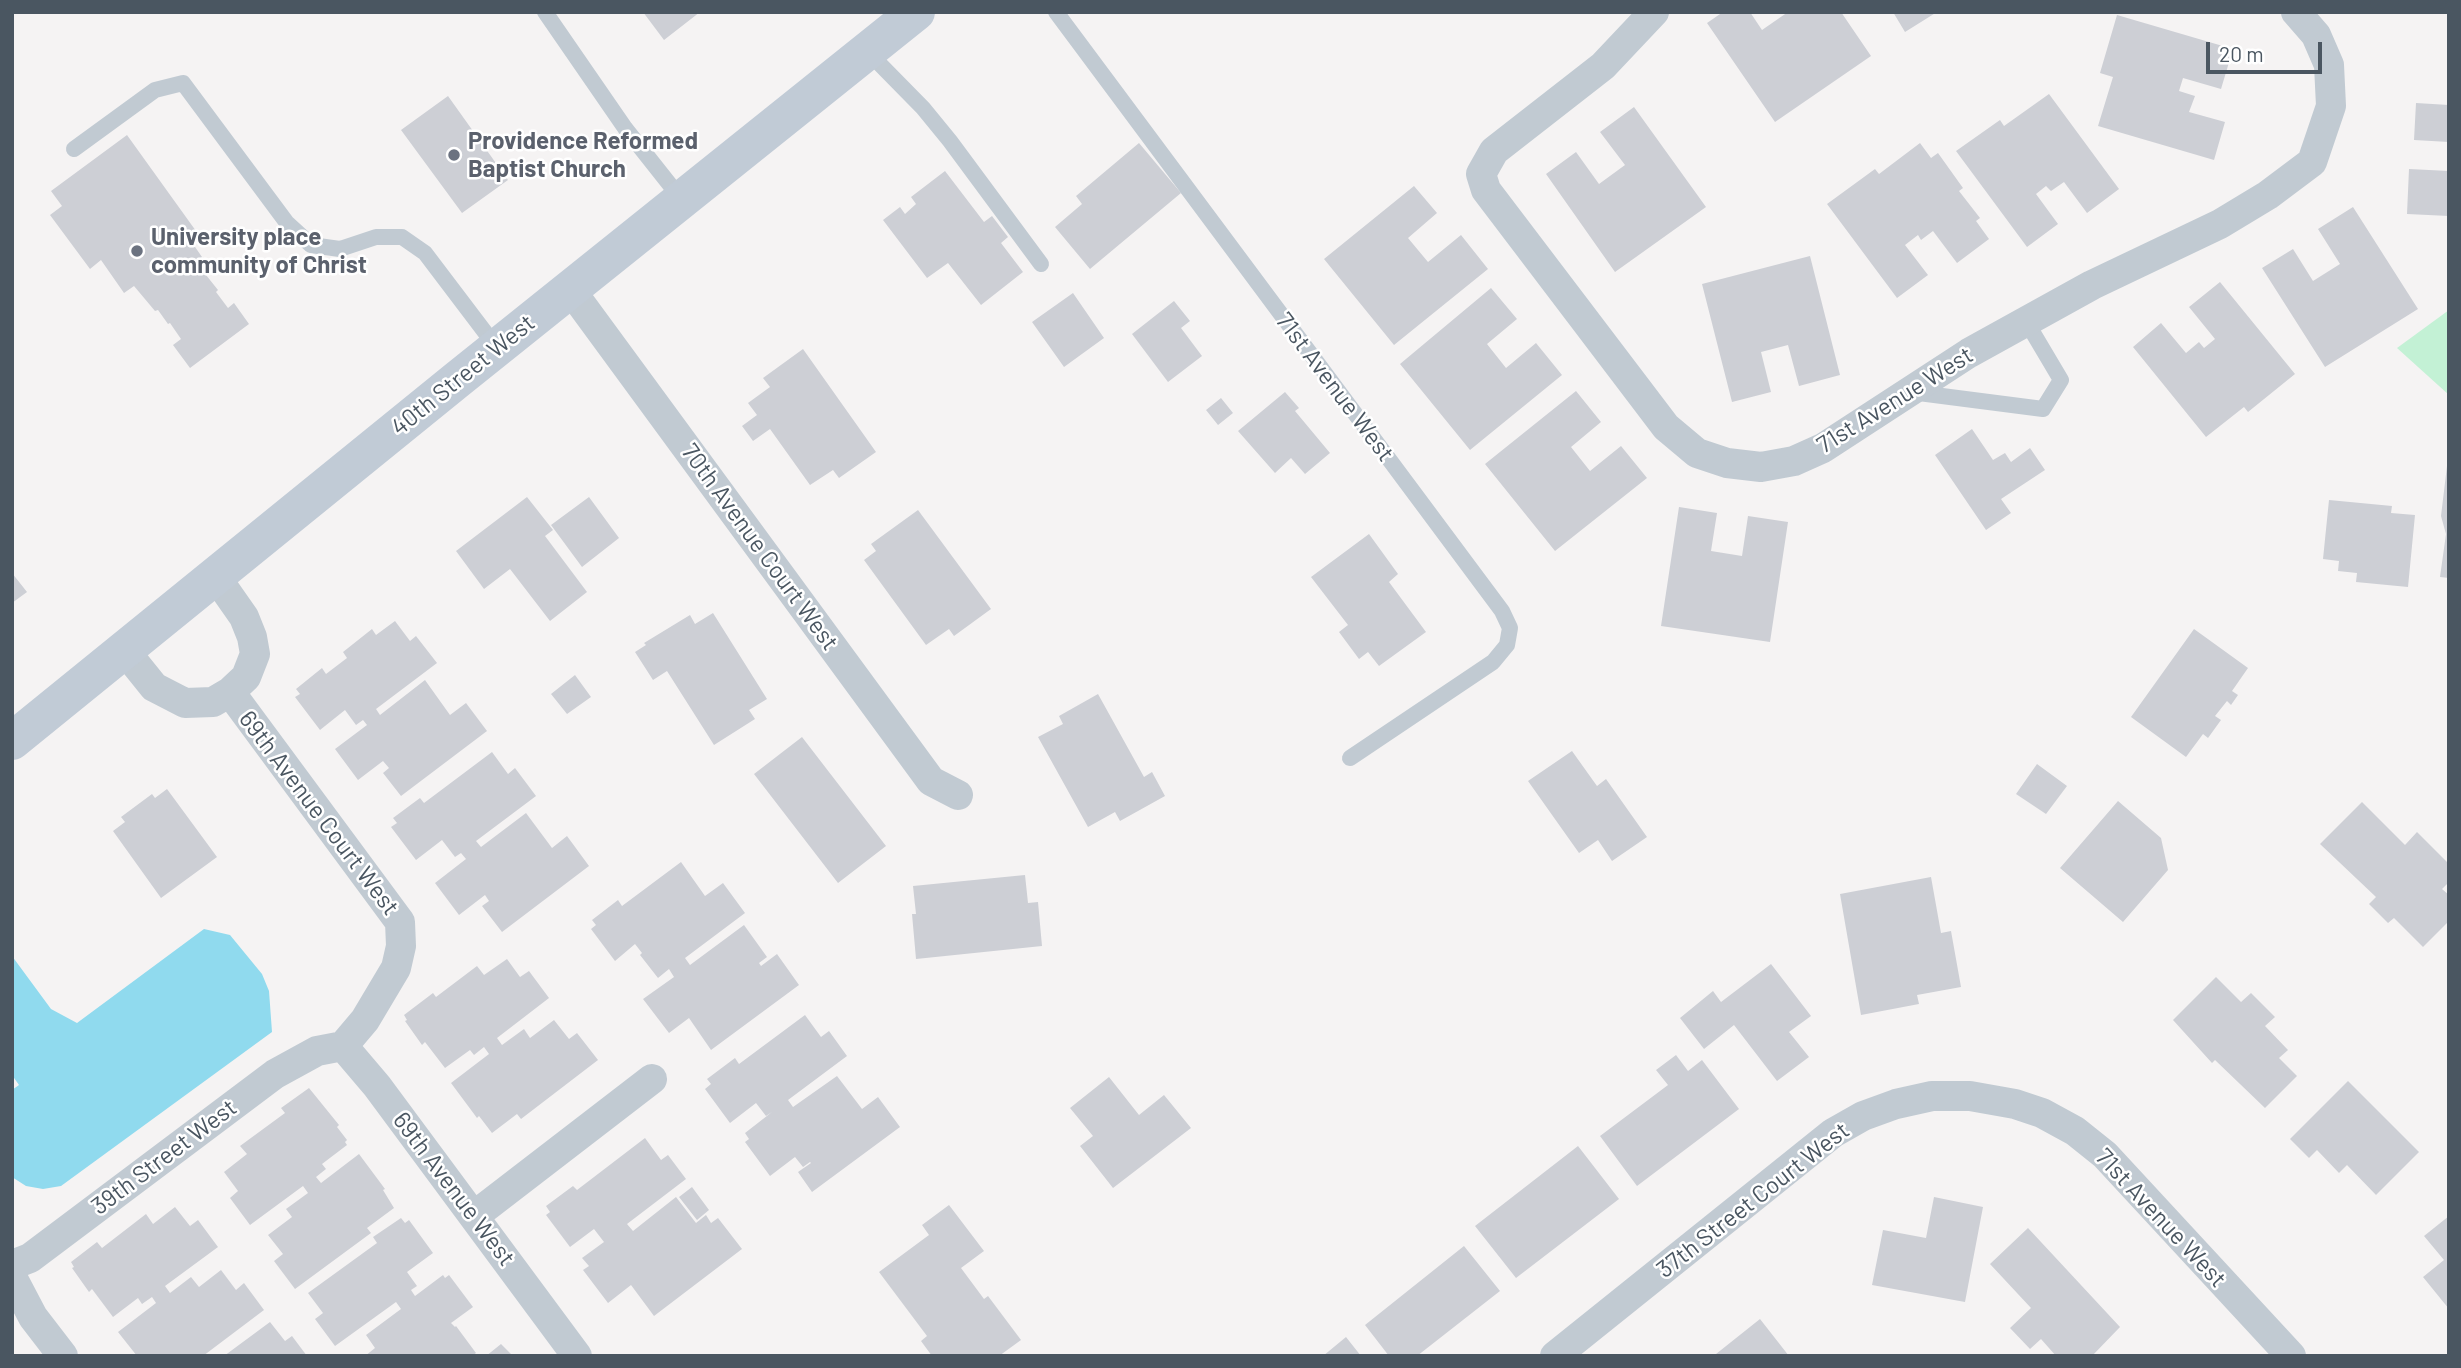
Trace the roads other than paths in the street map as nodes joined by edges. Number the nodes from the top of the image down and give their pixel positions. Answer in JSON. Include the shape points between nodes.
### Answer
{"nodes":[{"id":1,"x":545,"y":12,"type":"edge"},
{"id":2,"x":916,"y":12,"type":"edge"},
{"id":3,"x":1056,"y":12,"type":"edge"},
{"id":4,"x":1654,"y":12,"type":"edge"},
{"id":5,"x":2296,"y":12,"type":"edge"},
{"id":6,"x":867,"y":51,"type":"junction"},
{"id":7,"x":74,"y":149,"type":"dead end"},
{"id":8,"x":682,"y":200,"type":"junction"},
{"id":9,"x":1041,"y":264,"type":"dead end"},
{"id":10,"x":570,"y":289,"type":"junction"},
{"id":11,"x":2026,"y":321,"type":"junction"},
{"id":12,"x":497,"y":348,"type":"junction"},
{"id":13,"x":1909,"y":391,"type":"junction"},
{"id":14,"x":216,"y":577,"type":"junction"},
{"id":15,"x":125,"y":650,"type":"junction"},
{"id":16,"x":230,"y":692,"type":"junction"},
{"id":17,"x":12,"y":741,"type":"edge"},
{"id":18,"x":1350,"y":758,"type":"dead end"},
{"id":19,"x":958,"y":795,"type":"dead end"},
{"id":20,"x":330,"y":1048,"type":"junction"},
{"id":21,"x":652,"y":1079,"type":"dead end"},
{"id":22,"x":2015,"y":1104,"type":"joint"},
{"id":23,"x":474,"y":1216,"type":"junction"},
{"id":24,"x":12,"y":1265,"type":"edge"},
{"id":25,"x":12,"y":1277,"type":"edge"},
{"id":26,"x":63,"y":1356,"type":"edge"},
{"id":27,"x":577,"y":1356,"type":"edge"},
{"id":28,"x":1555,"y":1356,"type":"edge"},
{"id":29,"x":2291,"y":1356,"type":"edge"}],
"edges":[{"from":1,"to":8,"type":"lane","via":[[625,128]]},
{"from":2,"to":6,"type":"main road","name":"40th Street West"},
{"from":3,"to":18,"type":"lane","name":"71st Avenue West","via":[[1502,611],[1510,628],[1507,645],[1493,662]]},
{"from":4,"to":13,"type":"street","name":"71st Avenue West","via":[[1603,66],[1493,150],[1481,174],[1486,190],[1666,427],[1696,453],[1760,467],[1794,461],[1823,448]]},
{"from":5,"to":11,"type":"street","name":"71st Avenue West","via":[[2316,35],[2329,65],[2331,106],[2312,162],[2220,224]]},
{"from":6,"to":8,"type":"main road","name":"40th Street West"},
{"from":6,"to":9,"type":"lane","via":[[923,108]]},
{"from":7,"to":12,"type":"lane","via":[[155,90],[183,83],[287,223],[312,246],[340,250],[376,237],[401,237],[425,253]]},
{"from":8,"to":10,"type":"main road","name":"40th Street West"},
{"from":10,"to":12,"type":"main road","name":"40th Street West"},
{"from":10,"to":19,"type":"street","name":"70th Avenue Court West","via":[[931,781]]},
{"from":11,"to":13,"type":"street","name":"71st Avenue West"},
{"from":11,"to":13,"type":"lane","via":[[2061,380],[2043,409]]},
{"from":12,"to":14,"type":"main road","name":"40th Street West"},
{"from":14,"to":15,"type":"main road","name":"40th Street West"},
{"from":14,"to":16,"type":"street","name":"69th Avenue Court West","via":[[244,617],[255,654],[246,677]]},
{"from":15,"to":16,"type":"street","name":"69th Avenue Court West","via":[[154,687],[185,703],[213,702]]},
{"from":15,"to":17,"type":"main road","name":"40th Street West"},
{"from":16,"to":20,"type":"street","name":"69th Avenue Court West","via":[[400,922],[396,968],[365,1020]]},
{"from":20,"to":23,"type":"street","name":"69th Avenue West","via":[[377,1086]]},
{"from":20,"to":24,"type":"street","name":"39th Street West","via":[[275,1074],[30,1258]]},
{"from":21,"to":23,"type":"street"},
{"from":22,"to":28,"type":"street","name":"37th Street Court West","via":[[1970,1096],[1933,1096],[1853,1121]]},
{"from":22,"to":29,"type":"street","name":"71st Avenue West","via":[[2075,1131],[2105,1155]]},
{"from":23,"to":27,"type":"street","name":"69th Avenue West"},
{"from":25,"to":26,"type":"street","via":[[33,1317]]}]}
